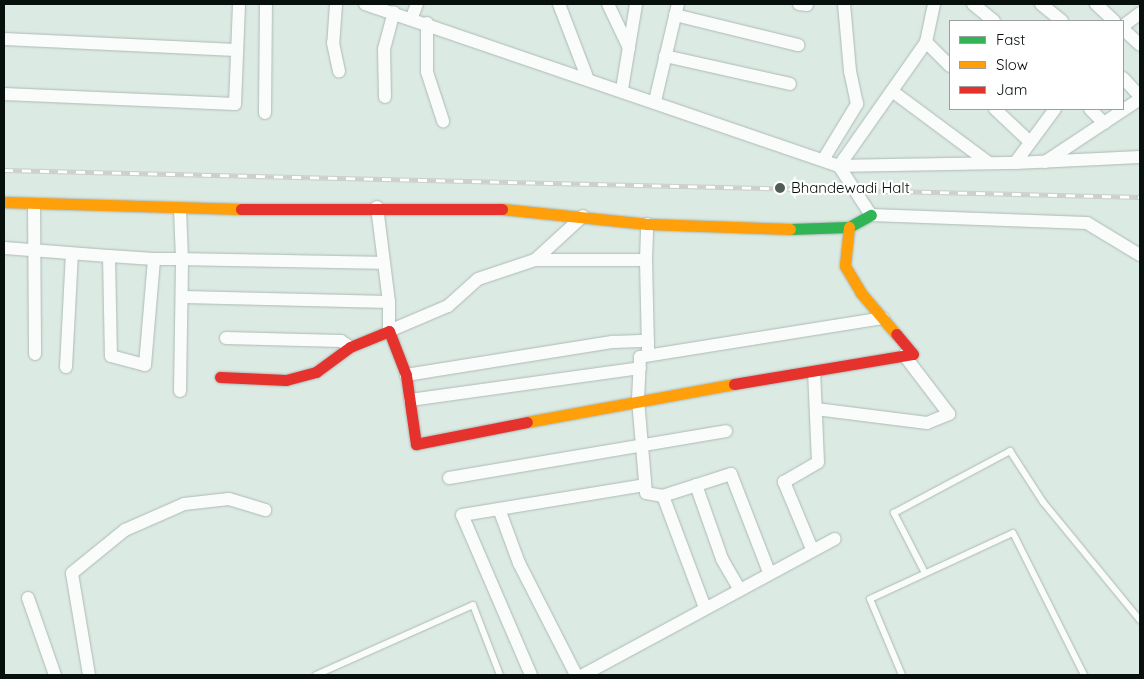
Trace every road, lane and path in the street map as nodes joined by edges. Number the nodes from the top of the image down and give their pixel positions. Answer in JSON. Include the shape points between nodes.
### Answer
{"nodes":[{"id":1,"x":239,"y":4,"type":"edge"},
{"id":2,"x":266,"y":4,"type":"edge"},
{"id":3,"x":336,"y":4,"type":"edge"},
{"id":4,"x":365,"y":4,"type":"edge"},
{"id":5,"x":417,"y":4,"type":"edge"},
{"id":6,"x":559,"y":4,"type":"edge"},
{"id":7,"x":608,"y":4,"type":"edge"},
{"id":8,"x":636,"y":4,"type":"edge"},
{"id":9,"x":799,"y":4,"type":"edge"},
{"id":10,"x":806,"y":4,"type":"edge"},
{"id":11,"x":844,"y":4,"type":"edge"},
{"id":12,"x":934,"y":4,"type":"edge"},
{"id":13,"x":973,"y":4,"type":"edge"},
{"id":14,"x":1041,"y":4,"type":"edge"},
{"id":15,"x":1096,"y":4,"type":"edge"},
{"id":16,"x":676,"y":10,"type":"edge"},
{"id":17,"x":394,"y":12,"type":"junction"},
{"id":18,"x":1140,"y":12,"type":"edge"},
{"id":19,"x":412,"y":18,"type":"junction"},
{"id":20,"x":993,"y":20,"type":"edge"},
{"id":21,"x":1061,"y":20,"type":"edge"},
{"id":22,"x":1113,"y":20,"type":"edge"},
{"id":23,"x":427,"y":23,"type":"junction"},
{"id":24,"x":1124,"y":26,"type":"edge"},
{"id":25,"x":1124,"y":28,"type":"edge"},
{"id":26,"x":4,"y":39,"type":"edge"},
{"id":27,"x":926,"y":42,"type":"junction"},
{"id":28,"x":798,"y":45,"type":"dead end"},
{"id":29,"x":1140,"y":45,"type":"edge"},
{"id":30,"x":628,"y":48,"type":"junction"},
{"id":31,"x":236,"y":50,"type":"junction"},
{"id":32,"x":665,"y":56,"type":"junction"},
{"id":33,"x":949,"y":65,"type":"edge"},
{"id":34,"x":339,"y":70,"type":"dead end"},
{"id":35,"x":587,"y":77,"type":"junction"},
{"id":36,"x":1124,"y":79,"type":"edge"},
{"id":37,"x":790,"y":84,"type":"dead end"},
{"id":38,"x":622,"y":89,"type":"junction"},
{"id":39,"x":892,"y":91,"type":"junction"},
{"id":40,"x":4,"y":94,"type":"edge"},
{"id":41,"x":385,"y":97,"type":"dead end"},
{"id":42,"x":1140,"y":98,"type":"edge"},
{"id":43,"x":655,"y":101,"type":"junction"},
{"id":44,"x":1124,"y":109,"type":"edge"},
{"id":45,"x":996,"y":110,"type":"edge"},
{"id":46,"x":1054,"y":110,"type":"edge"},
{"id":47,"x":1091,"y":110,"type":"edge"},
{"id":48,"x":1123,"y":110,"type":"edge"},
{"id":49,"x":265,"y":113,"type":"dead end"},
{"id":50,"x":442,"y":120,"type":"dead end"},
{"id":51,"x":1104,"y":123,"type":"junction"},
{"id":52,"x":1030,"y":142,"type":"dead end"},
{"id":53,"x":1140,"y":158,"type":"edge"},
{"id":54,"x":823,"y":160,"type":"junction"},
{"id":55,"x":989,"y":162,"type":"junction"},
{"id":56,"x":1045,"y":162,"type":"junction"},
{"id":57,"x":1015,"y":163,"type":"junction"},
{"id":58,"x":839,"y":166,"type":"junction"},
{"id":59,"x":4,"y":202,"type":"edge"},
{"id":60,"x":34,"y":204,"type":"junction"},
{"id":61,"x":377,"y":207,"type":"junction"},
{"id":62,"x":180,"y":209,"type":"junction"},
{"id":63,"x":871,"y":215,"type":"junction"},
{"id":64,"x":583,"y":216,"type":"junction"},
{"id":65,"x":647,"y":224,"type":"junction"},
{"id":66,"x":849,"y":228,"type":"junction"},
{"id":67,"x":4,"y":248,"type":"edge"},
{"id":68,"x":32,"y":251,"type":"junction"},
{"id":69,"x":72,"y":254,"type":"junction"},
{"id":70,"x":110,"y":256,"type":"junction"},
{"id":71,"x":1140,"y":256,"type":"edge"},
{"id":72,"x":154,"y":259,"type":"junction"},
{"id":73,"x":182,"y":259,"type":"junction"},
{"id":74,"x":535,"y":260,"type":"junction"},
{"id":75,"x":646,"y":260,"type":"junction"},
{"id":76,"x":384,"y":263,"type":"junction"},
{"id":77,"x":184,"y":297,"type":"junction"},
{"id":78,"x":389,"y":302,"type":"junction"},
{"id":79,"x":883,"y":318,"type":"junction"},
{"id":80,"x":389,"y":331,"type":"junction"},
{"id":81,"x":226,"y":338,"type":"dead end"},
{"id":82,"x":648,"y":341,"type":"junction"},
{"id":83,"x":350,"y":347,"type":"junction"},
{"id":84,"x":35,"y":354,"type":"dead end"},
{"id":85,"x":904,"y":355,"type":"junction"},
{"id":86,"x":648,"y":356,"type":"junction"},
{"id":87,"x":66,"y":367,"type":"dead end"},
{"id":88,"x":640,"y":368,"type":"junction"},
{"id":89,"x":814,"y":372,"type":"junction"},
{"id":90,"x":406,"y":375,"type":"junction"},
{"id":91,"x":220,"y":377,"type":"dead end"},
{"id":92,"x":180,"y":391,"type":"dead end"},
{"id":93,"x":410,"y":400,"type":"junction"},
{"id":94,"x":638,"y":400,"type":"junction"},
{"id":95,"x":816,"y":409,"type":"junction"},
{"id":96,"x":726,"y":431,"type":"dead end"},
{"id":97,"x":644,"y":444,"type":"junction"},
{"id":98,"x":449,"y":478,"type":"dead end"},
{"id":99,"x":645,"y":485,"type":"junction"},
{"id":100,"x":696,"y":485,"type":"junction"},
{"id":101,"x":663,"y":496,"type":"junction"},
{"id":102,"x":499,"y":509,"type":"junction"},
{"id":103,"x":265,"y":510,"type":"dead end"},
{"id":104,"x":835,"y":539,"type":"dead end"},
{"id":105,"x":812,"y":549,"type":"junction"},
{"id":106,"x":769,"y":572,"type":"junction"},
{"id":107,"x":925,"y":573,"type":"junction"},
{"id":108,"x":739,"y":588,"type":"junction"},
{"id":109,"x":28,"y":598,"type":"dead end"},
{"id":110,"x":705,"y":608,"type":"junction"},
{"id":111,"x":1140,"y":620,"type":"edge"},
{"id":112,"x":54,"y":675,"type":"edge"},
{"id":113,"x":90,"y":675,"type":"edge"},
{"id":114,"x":316,"y":675,"type":"edge"},
{"id":115,"x":500,"y":675,"type":"edge"},
{"id":116,"x":531,"y":675,"type":"edge"},
{"id":117,"x":576,"y":675,"type":"edge"},
{"id":118,"x":582,"y":675,"type":"edge"},
{"id":119,"x":902,"y":675,"type":"edge"},
{"id":120,"x":1084,"y":675,"type":"edge"}],
"edges":[{"from":1,"to":31,"type":"street"},
{"from":2,"to":49,"type":"street"},
{"from":3,"to":34,"type":"street","via":[[333,43]]},
{"from":4,"to":17,"type":"street"},
{"from":5,"to":19,"type":"street"},
{"from":6,"to":35,"type":"street"},
{"from":7,"to":30,"type":"street"},
{"from":8,"to":30,"type":"street"},
{"from":9,"to":10,"type":"street"},
{"from":11,"to":54,"type":"street","via":[[850,71],[857,104]]},
{"from":12,"to":27,"type":"street"},
{"from":13,"to":20,"type":"street"},
{"from":14,"to":21,"type":"street"},
{"from":15,"to":22,"type":"street"},
{"from":16,"to":28,"type":"street"},
{"from":16,"to":32,"type":"street"},
{"from":17,"to":19,"type":"street"},
{"from":17,"to":41,"type":"street","via":[[384,49]]},
{"from":18,"to":24,"type":"street"},
{"from":19,"to":23,"type":"street"},
{"from":23,"to":35,"type":"street"},
{"from":23,"to":50,"type":"street","via":[[427,72]]},
{"from":25,"to":29,"type":"street"},
{"from":26,"to":31,"type":"street"},
{"from":27,"to":33,"type":"street"},
{"from":27,"to":39,"type":"street"},
{"from":30,"to":38,"type":"street"},
{"from":31,"to":40,"type":"street","via":[[235,104]]},
{"from":32,"to":37,"type":"street"},
{"from":32,"to":43,"type":"street"},
{"from":35,"to":38,"type":"street"},
{"from":36,"to":42,"type":"street"},
{"from":38,"to":43,"type":"street"},
{"from":39,"to":55,"type":"street"},
{"from":39,"to":58,"type":"street"},
{"from":42,"to":44,"type":"street"},
{"from":43,"to":54,"type":"street"},
{"from":45,"to":52,"type":"street"},
{"from":46,"to":57,"type":"street"},
{"from":47,"to":51,"type":"street"},
{"from":48,"to":51,"type":"street"},
{"from":51,"to":56,"type":"street"},
{"from":53,"to":56,"type":"street"},
{"from":54,"to":58,"type":"street"},
{"from":55,"to":57,"type":"street"},
{"from":55,"to":58,"type":"street"},
{"from":56,"to":57,"type":"street"},
{"from":58,"to":63,"type":"street"},
{"from":59,"to":60,"type":"street"},
{"from":60,"to":62,"type":"street"},
{"from":60,"to":68,"type":"street"},
{"from":61,"to":62,"type":"street"},
{"from":61,"to":64,"type":"street","via":[[477,207]]},
{"from":61,"to":76,"type":"street"},
{"from":62,"to":73,"type":"street"},
{"from":63,"to":66,"type":"street"},
{"from":63,"to":71,"type":"street","via":[[1087,223]]},
{"from":64,"to":65,"type":"street"},
{"from":64,"to":74,"type":"street"},
{"from":65,"to":66,"type":"street"},
{"from":65,"to":75,"type":"street"},
{"from":66,"to":79,"type":"street","via":[[845,266]]},
{"from":67,"to":68,"type":"street"},
{"from":68,"to":69,"type":"street"},
{"from":68,"to":84,"type":"street"},
{"from":69,"to":70,"type":"street"},
{"from":69,"to":87,"type":"street"},
{"from":70,"to":72,"type":"street"},
{"from":70,"to":72,"type":"street","via":[[110,356],[144,365]]},
{"from":72,"to":73,"type":"street"},
{"from":73,"to":76,"type":"street"},
{"from":73,"to":77,"type":"street"},
{"from":74,"to":75,"type":"street"},
{"from":74,"to":80,"type":"street","via":[[478,279],[448,306]]},
{"from":75,"to":82,"type":"street"},
{"from":76,"to":78,"type":"street"},
{"from":77,"to":78,"type":"street"},
{"from":77,"to":92,"type":"street"},
{"from":78,"to":80,"type":"street"},
{"from":79,"to":85,"type":"street","via":[[913,354]]},
{"from":79,"to":86,"type":"street"},
{"from":80,"to":83,"type":"street"},
{"from":80,"to":90,"type":"street"},
{"from":81,"to":83,"type":"street","via":[[341,341]]},
{"from":82,"to":86,"type":"street"},
{"from":82,"to":90,"type":"street","via":[[613,342]]},
{"from":83,"to":91,"type":"street","via":[[316,372],[286,380]]},
{"from":85,"to":89,"type":"street"},
{"from":85,"to":95,"type":"street","via":[[949,414],[927,423]]},
{"from":86,"to":88,"type":"street","via":[[640,357]]},
{"from":88,"to":93,"type":"street"},
{"from":88,"to":94,"type":"street"},
{"from":89,"to":94,"type":"street"},
{"from":89,"to":95,"type":"street"},
{"from":90,"to":93,"type":"street"},
{"from":93,"to":94,"type":"street","via":[[416,444]]},
{"from":94,"to":97,"type":"street"},
{"from":95,"to":105,"type":"street","via":[[818,462],[784,482]]},
{"from":96,"to":97,"type":"street"},
{"from":97,"to":98,"type":"street"},
{"from":97,"to":99,"type":"street"},
{"from":99,"to":101,"type":"street","via":[[646,493]]},
{"from":99,"to":102,"type":"street"},
{"from":100,"to":101,"type":"street"},
{"from":100,"to":106,"type":"street","via":[[732,474]]},
{"from":100,"to":108,"type":"street","via":[[722,559]]},
{"from":101,"to":110,"type":"street"},
{"from":102,"to":116,"type":"street","via":[[462,515]]},
{"from":102,"to":117,"type":"street","via":[[520,563]]},
{"from":103,"to":113,"type":"street","via":[[229,499],[184,504],[125,530],[72,573]]},
{"from":104,"to":105,"type":"street"},
{"from":105,"to":106,"type":"street"},
{"from":106,"to":108,"type":"street"},
{"from":107,"to":111,"type":"lane","via":[[894,513],[1010,452],[1043,502]]},
{"from":107,"to":119,"type":"lane","via":[[870,599]]},
{"from":107,"to":120,"type":"lane","via":[[1013,533]]},
{"from":108,"to":110,"type":"street"},
{"from":109,"to":112,"type":"street"},
{"from":110,"to":118,"type":"street"},
{"from":114,"to":115,"type":"lane","via":[[473,605]]}]}
